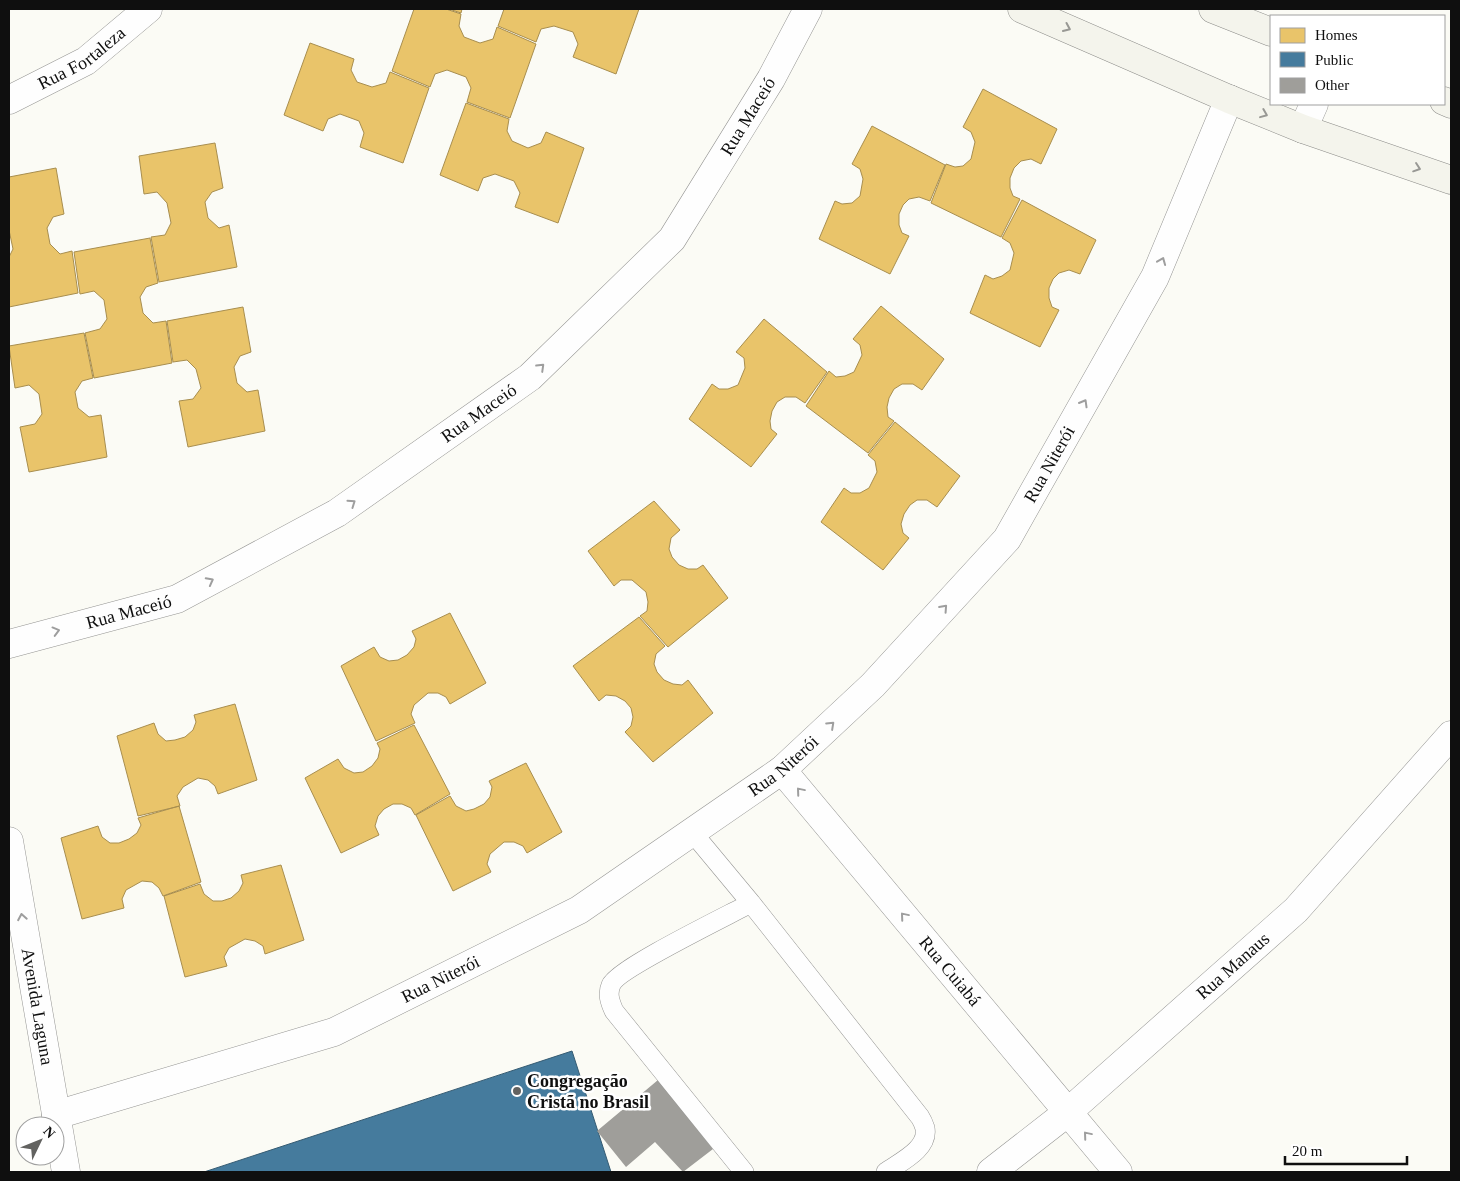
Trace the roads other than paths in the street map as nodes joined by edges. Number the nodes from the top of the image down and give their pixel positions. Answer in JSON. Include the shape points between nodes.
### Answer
{"nodes":[{"id":1,"x":148,"y":9,"type":"edge"},
{"id":2,"x":808,"y":9,"type":"edge"},
{"id":3,"x":1022,"y":9,"type":"edge"},
{"id":4,"x":1214,"y":9,"type":"edge"},
{"id":5,"x":1260,"y":22,"type":"edge"},
{"id":6,"x":1229,"y":99,"type":"junction"},
{"id":7,"x":9,"y":100,"type":"edge"},
{"id":8,"x":1314,"y":105,"type":"edge"},
{"id":9,"x":1302,"y":129,"type":"junction"},
{"id":10,"x":1451,"y":180,"type":"edge"},
{"id":11,"x":9,"y":644,"type":"edge"},
{"id":12,"x":1451,"y":735,"type":"edge"},
{"id":13,"x":782,"y":770,"type":"junction"},
{"id":14,"x":692,"y":832,"type":"junction"},
{"id":15,"x":9,"y":840,"type":"edge"},
{"id":16,"x":751,"y":903,"type":"junction"},
{"id":17,"x":1068,"y":1112,"type":"junction"},
{"id":18,"x":56,"y":1115,"type":"junction"},
{"id":19,"x":66,"y":1172,"type":"edge"},
{"id":20,"x":744,"y":1172,"type":"edge"},
{"id":21,"x":886,"y":1172,"type":"edge"},
{"id":22,"x":991,"y":1172,"type":"edge"},
{"id":23,"x":1118,"y":1172,"type":"edge"}],
"edges":[{"from":1,"to":7,"type":"street","name":"Rua Fortaleza","via":[[86,60]]},
{"from":11,"to":2,"type":"street","name":"Rua Maceió","one_way":true,"via":[[177,598],[337,513],[530,377],[672,239],[771,79]]},
{"from":3,"to":6,"type":"main road","one_way":true},
{"from":4,"to":5,"type":"main road"},
{"from":6,"to":9,"type":"main road","one_way":true},
{"from":13,"to":6,"type":"street","name":"Rua Niterói","one_way":true,"via":[[873,685],[1007,539],[1155,277]]},
{"from":8,"to":9,"type":"street"},
{"from":9,"to":10,"type":"main road","one_way":true},
{"from":12,"to":17,"type":"street","name":"Rua Manaus","via":[[1296,910]]},
{"from":13,"to":14,"type":"street","name":"Rua Niterói"},
{"from":17,"to":13,"type":"street","name":"Rua Cuiabá","one_way":true},
{"from":14,"to":16,"type":"lane"},
{"from":14,"to":18,"type":"street","name":"Rua Niterói","via":[[579,910],[334,1032]]},
{"from":18,"to":15,"type":"street","name":"Avenida Laguna","one_way":true},
{"from":16,"to":20,"type":"lane","via":[[620,974],[611,984],[608,998],[614,1011]]},
{"from":16,"to":21,"type":"lane","via":[[920,1117],[925,1129],[924,1142]]},
{"from":17,"to":22,"type":"street","name":"Rua Manaus"},
{"from":23,"to":17,"type":"street","name":"Rua Cuiabá","one_way":true},
{"from":18,"to":19,"type":"street","name":"Avenida Laguna"}]}
